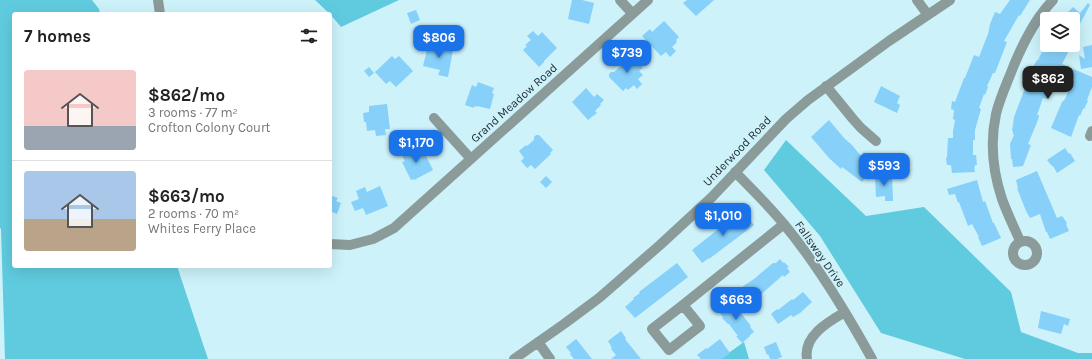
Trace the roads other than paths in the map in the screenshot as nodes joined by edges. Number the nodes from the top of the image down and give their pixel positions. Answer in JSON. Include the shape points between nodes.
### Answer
{"nodes":[{"id":1,"x":158,"y":0,"type":"edge"},
{"id":2,"x":620,"y":0,"type":"edge"},
{"id":3,"x":648,"y":0,"type":"edge"},
{"id":4,"x":917,"y":0,"type":"edge"},
{"id":5,"x":950,"y":0,"type":"edge"},
{"id":6,"x":1053,"y":0,"type":"edge"},
{"id":7,"x":160,"y":12,"type":"edge"},
{"id":8,"x":632,"y":14,"type":"junction"},
{"id":9,"x":928,"y":15,"type":"junction"},
{"id":10,"x":826,"y":86,"type":"junction"},
{"id":11,"x":434,"y":118,"type":"dead end"},
{"id":12,"x":876,"y":141,"type":"dead end"},
{"id":13,"x":471,"y":159,"type":"junction"},
{"id":14,"x":735,"y":172,"type":"junction"},
{"id":15,"x":784,"y":224,"type":"junction"},
{"id":16,"x":1020,"y":241,"type":"dead end"},
{"id":17,"x":332,"y":244,"type":"edge"},
{"id":18,"x":683,"y":305,"type":"junction"},
{"id":19,"x":845,"y":312,"type":"junction"},
{"id":20,"x":538,"y":342,"type":"junction"},
{"id":21,"x":514,"y":359,"type":"edge"},
{"id":22,"x":550,"y":359,"type":"edge"},
{"id":23,"x":807,"y":359,"type":"edge"},
{"id":24,"x":872,"y":359,"type":"edge"}],
"edges":[{"from":1,"to":7,"type":"street"},
{"from":2,"to":8,"type":"street"},
{"from":3,"to":8,"type":"street","name":"Grand Meadow Road"},
{"from":4,"to":9,"type":"street"},
{"from":5,"to":9,"type":"street","name":"Underwood Road"},
{"from":6,"to":16,"type":"street","via":[[1044,9],[1027,36],[996,115],[994,166],[1002,199]]},
{"from":8,"to":13,"type":"street","name":"Grand Meadow Road"},
{"from":9,"to":10,"type":"street","name":"Underwood Road"},
{"from":10,"to":12,"type":"street","via":[[861,128]]},
{"from":10,"to":14,"type":"street","name":"Underwood Road","via":[[786,119]]},
{"from":11,"to":13,"type":"street"},
{"from":13,"to":17,"type":"street","name":"Grand Meadow Road","via":[[394,228],[373,240],[350,245]]},
{"from":14,"to":15,"type":"street","name":"Fallsway Drive"},
{"from":14,"to":20,"type":"street","name":"Underwood Road","via":[[687,221],[604,294]]},
{"from":15,"to":18,"type":"street"},
{"from":15,"to":19,"type":"street","name":"Fallsway Drive"},
{"from":18,"to":18,"type":"street","via":[[700,326],[669,350],[652,329]]},
{"from":19,"to":23,"type":"street","via":[[825,324],[815,334],[809,343]]},
{"from":19,"to":24,"type":"street","name":"Fallsway Drive"},
{"from":20,"to":21,"type":"street","name":"Underwood Road"},
{"from":20,"to":22,"type":"street"}]}
